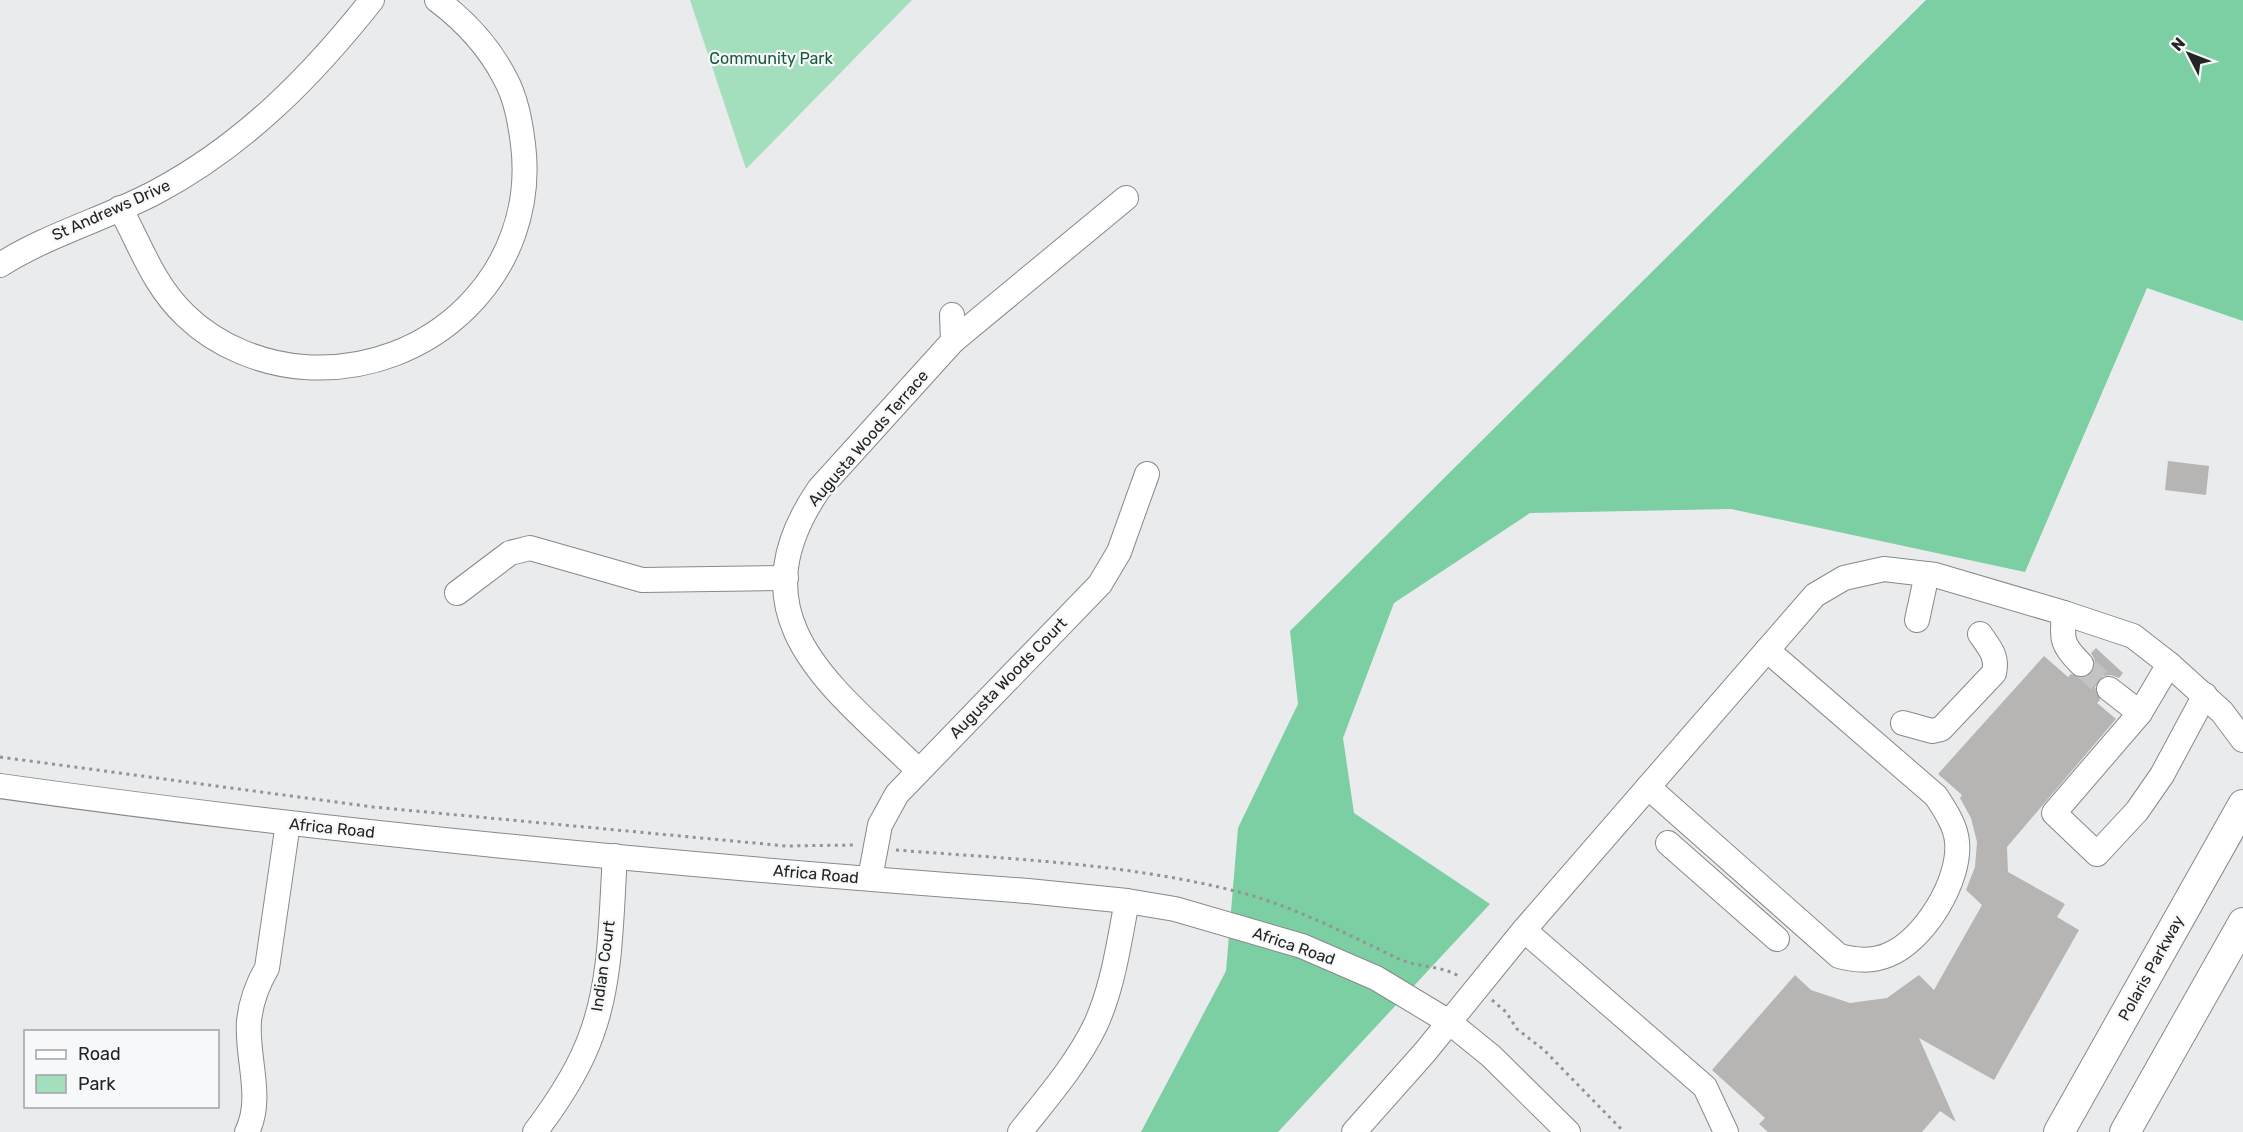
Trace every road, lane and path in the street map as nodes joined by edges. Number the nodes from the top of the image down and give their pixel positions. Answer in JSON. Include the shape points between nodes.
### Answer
{"nodes":[{"id":1,"x":372,"y":0,"type":"edge"},
{"id":2,"x":437,"y":0,"type":"edge"},
{"id":3,"x":1126,"y":198,"type":"dead end"},
{"id":4,"x":120,"y":208,"type":"junction"},
{"id":5,"x":0,"y":265,"type":"edge"},
{"id":6,"x":952,"y":315,"type":"dead end"},
{"id":7,"x":953,"y":341,"type":"junction"},
{"id":8,"x":1147,"y":474,"type":"dead end"},
{"id":9,"x":1927,"y":574,"type":"junction"},
{"id":10,"x":786,"y":578,"type":"junction"},
{"id":11,"x":457,"y":593,"type":"dead end"},
{"id":12,"x":2064,"y":613,"type":"junction"},
{"id":13,"x":1917,"y":620,"type":"dead end"},
{"id":14,"x":1980,"y":634,"type":"dead end"},
{"id":15,"x":1767,"y":650,"type":"junction"},
{"id":16,"x":2081,"y":664,"type":"tunnel mouth"},
{"id":17,"x":2169,"y":664,"type":"junction"},
{"id":18,"x":2109,"y":689,"type":"tunnel mouth"},
{"id":19,"x":2224,"y":708,"type":"edge"},
{"id":20,"x":2140,"y":713,"type":"junction"},
{"id":21,"x":1903,"y":723,"type":"dead end"},
{"id":22,"x":2243,"y":740,"type":"edge"},
{"id":23,"x":0,"y":757,"type":"edge"},
{"id":24,"x":918,"y":770,"type":"junction"},
{"id":25,"x":0,"y":786,"type":"edge"},
{"id":26,"x":1648,"y":787,"type":"junction"},
{"id":27,"x":2243,"y":805,"type":"edge"},
{"id":28,"x":373,"y":807,"type":"dead end"},
{"id":29,"x":288,"y":823,"type":"junction"},
{"id":30,"x":1668,"y":843,"type":"dead end"},
{"id":31,"x":615,"y":856,"type":"junction"},
{"id":32,"x":870,"y":878,"type":"junction"},
{"id":33,"x":1759,"y":885,"type":"junction"},
{"id":34,"x":1127,"y":901,"type":"junction"},
{"id":35,"x":1740,"y":906,"type":"junction"},
{"id":36,"x":2243,"y":923,"type":"edge"},
{"id":37,"x":1524,"y":930,"type":"junction"},
{"id":38,"x":1777,"y":939,"type":"dead end"},
{"id":39,"x":1498,"y":1004,"type":"dead end"},
{"id":40,"x":1449,"y":1022,"type":"junction"},
{"id":41,"x":247,"y":1132,"type":"edge"},
{"id":42,"x":535,"y":1132,"type":"edge"},
{"id":43,"x":1020,"y":1132,"type":"edge"},
{"id":44,"x":1354,"y":1132,"type":"edge"},
{"id":45,"x":1568,"y":1132,"type":"edge"},
{"id":46,"x":1624,"y":1132,"type":"edge"},
{"id":47,"x":1726,"y":1132,"type":"edge"},
{"id":48,"x":2059,"y":1132,"type":"edge"},
{"id":49,"x":2125,"y":1132,"type":"edge"}],
"edges":[{"from":1,"to":4,"type":"street","name":"St Andrews Drive","via":[[321,63],[275,109],[198,168]]},
{"from":2,"to":4,"type":"street","via":[[481,40],[505,78],[520,123],[525,177],[512,239],[496,272],[476,298],[440,331],[411,348],[357,366],[291,366],[244,353],[221,342],[184,315],[154,279]]},
{"from":3,"to":7,"type":"street","name":"Augusta Woods Terrace"},
{"from":4,"to":5,"type":"street","name":"St Andrews Drive","via":[[37,244]]},
{"from":6,"to":7,"type":"street"},
{"from":7,"to":10,"type":"street","name":"Augusta Woods Terrace","via":[[819,489],[794,533]]},
{"from":8,"to":24,"type":"street","name":"Augusta Woods Court","via":[[1119,552],[1100,584]]},
{"from":9,"to":12,"type":"street"},
{"from":9,"to":13,"type":"street"},
{"from":9,"to":15,"type":"street","via":[[1884,569],[1844,578],[1815,595]]},
{"from":10,"to":11,"type":"street","via":[[642,580],[530,548],[510,553]]},
{"from":10,"to":24,"type":"street","name":"Augusta Woods Terrace","via":[[795,633],[807,657]]},
{"from":12,"to":16,"type":"street","via":[[2062,639],[2065,648]]},
{"from":12,"to":17,"type":"street","via":[[2133,636]]},
{"from":14,"to":21,"type":"street","via":[[1992,651],[1994,673],[1941,729],[1932,731]]},
{"from":15,"to":26,"type":"street"},
{"from":15,"to":33,"type":"street","via":[[1936,796],[1957,840],[1957,863],[1948,892],[1904,946],[1888,955],[1859,961],[1839,956]]},
{"from":17,"to":19,"type":"street"},
{"from":17,"to":20,"type":"street"},
{"from":18,"to":20,"type":"street"},
{"from":19,"to":20,"type":"street","via":[[2097,854],[2054,813]]},
{"from":19,"to":22,"type":"street"},
{"from":23,"to":28,"type":"path"},
{"from":24,"to":32,"type":"street","name":"Augusta Woods Court","via":[[886,810]]},
{"from":25,"to":29,"type":"street","name":"Africa Road"},
{"from":26,"to":33,"type":"street"},
{"from":26,"to":37,"type":"street"},
{"from":27,"to":48,"type":"main road","name":"Polaris Parkway"},
{"from":29,"to":31,"type":"street","name":"Africa Road"},
{"from":29,"to":41,"type":"street","via":[[267,968],[255,988],[249,1022],[254,1109]]},
{"from":30,"to":35,"type":"street"},
{"from":31,"to":32,"type":"street","name":"Africa Road"},
{"from":31,"to":42,"type":"street","name":"Indian Court","via":[[607,962],[593,1031],[565,1086]]},
{"from":32,"to":34,"type":"street","name":"Africa Road"},
{"from":33,"to":35,"type":"street"},
{"from":34,"to":40,"type":"street","name":"Africa Road","via":[[1175,909],[1302,946],[1396,988]]},
{"from":34,"to":43,"type":"street","via":[[1112,975],[1095,1026],[1061,1080]]},
{"from":35,"to":38,"type":"street"},
{"from":36,"to":49,"type":"main road"},
{"from":37,"to":40,"type":"street"},
{"from":37,"to":47,"type":"street","via":[[1705,1087]]},
{"from":39,"to":46,"type":"path","via":[[1517,1029],[1544,1050]]},
{"from":40,"to":44,"type":"street"},
{"from":40,"to":45,"type":"street","name":"Africa Road","via":[[1491,1056]]}]}
